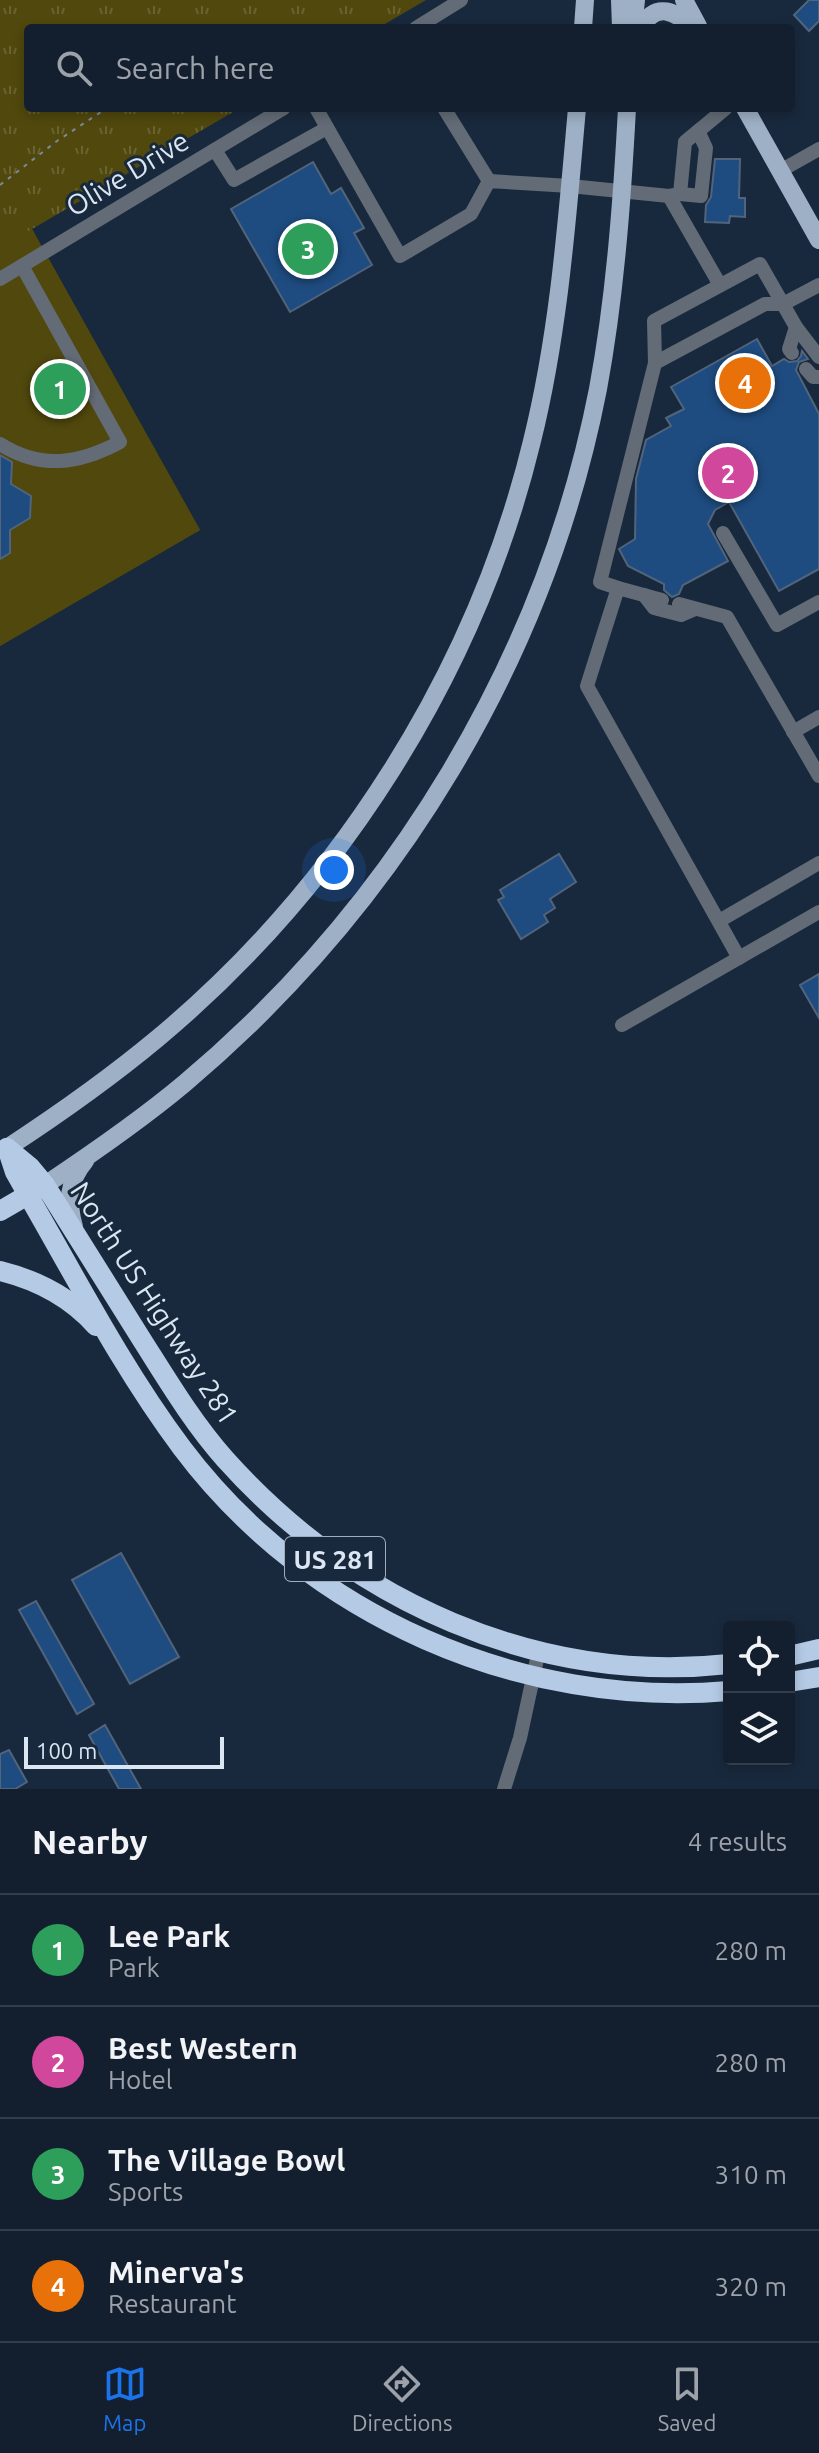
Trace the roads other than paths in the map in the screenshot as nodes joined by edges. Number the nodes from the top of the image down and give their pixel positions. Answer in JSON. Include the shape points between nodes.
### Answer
{"nodes":[{"id":1,"x":461,"y":0,"type":"edge"},
{"id":2,"x":585,"y":0,"type":"edge"},
{"id":3,"x":620,"y":0,"type":"edge"},
{"id":4,"x":636,"y":0,"type":"edge"},
{"id":5,"x":684,"y":0,"type":"edge"},
{"id":6,"x":422,"y":24,"type":"edge"},
{"id":7,"x":583,"y":24,"type":"edge"},
{"id":8,"x":621,"y":24,"type":"edge"},
{"id":9,"x":633,"y":24,"type":"edge"},
{"id":10,"x":643,"y":24,"type":"edge"},
{"id":11,"x":691,"y":24,"type":"edge"},
{"id":12,"x":695,"y":24,"type":"edge"},
{"id":13,"x":277,"y":112,"type":"edge"},
{"id":14,"x":318,"y":112,"type":"edge"},
{"id":15,"x":446,"y":112,"type":"edge"},
{"id":16,"x":577,"y":112,"type":"edge"},
{"id":17,"x":721,"y":112,"type":"edge"},
{"id":18,"x":747,"y":112,"type":"edge"},
{"id":19,"x":627,"y":113,"type":"edge"},
{"id":20,"x":327,"y":128,"type":"junction"},
{"id":21,"x":698,"y":131,"type":"junction"},
{"id":22,"x":819,"y":149,"type":"edge"},
{"id":23,"x":215,"y":150,"type":"junction"},
{"id":24,"x":780,"y":171,"type":"junction"},
{"id":25,"x":489,"y":181,"type":"junction"},
{"id":26,"x":570,"y":186,"type":"junction"},
{"id":27,"x":621,"y":191,"type":"junction"},
{"id":28,"x":674,"y":195,"type":"junction"},
{"id":29,"x":819,"y":240,"type":"edge"},
{"id":30,"x":22,"y":266,"type":"junction"},
{"id":31,"x":0,"y":279,"type":"edge"},
{"id":32,"x":720,"y":285,"type":"junction"},
{"id":33,"x":819,"y":285,"type":"edge"},
{"id":34,"x":783,"y":304,"type":"junction"},
{"id":35,"x":796,"y":327,"type":"junction"},
{"id":36,"x":792,"y":353,"type":"dead end"},
{"id":37,"x":819,"y":357,"type":"edge"},
{"id":38,"x":655,"y":363,"type":"junction"},
{"id":39,"x":0,"y":444,"type":"edge"},
{"id":40,"x":723,"y":533,"type":"dead end"},
{"id":41,"x":618,"y":588,"type":"junction"},
{"id":42,"x":644,"y":595,"type":"junction"},
{"id":43,"x":662,"y":600,"type":"dead end"},
{"id":44,"x":819,"y":602,"type":"edge"},
{"id":45,"x":679,"y":604,"type":"dead end"},
{"id":46,"x":695,"y":609,"type":"junction"},
{"id":47,"x":819,"y":717,"type":"edge"},
{"id":48,"x":793,"y":732,"type":"junction"},
{"id":49,"x":819,"y":776,"type":"edge"},
{"id":50,"x":819,"y":863,"type":"edge"},
{"id":51,"x":819,"y":912,"type":"edge"},
{"id":52,"x":719,"y":921,"type":"junction"},
{"id":53,"x":739,"y":958,"type":"junction"},
{"id":54,"x":622,"y":1025,"type":"dead end"},
{"id":55,"x":3,"y":1150,"type":"edge"},
{"id":56,"x":95,"y":1151,"type":"junction"},
{"id":57,"x":36,"y":1190,"type":"junction"},
{"id":58,"x":0,"y":1211,"type":"edge"},
{"id":59,"x":77,"y":1237,"type":"junction"},
{"id":60,"x":0,"y":1271,"type":"edge"},
{"id":61,"x":137,"y":1382,"type":"junction"},
{"id":62,"x":819,"y":1649,"type":"edge"},
{"id":63,"x":539,"y":1650,"type":"junction"},
{"id":64,"x":795,"y":1655,"type":"edge"},
{"id":65,"x":723,"y":1665,"type":"edge"},
{"id":66,"x":533,"y":1676,"type":"junction"},
{"id":67,"x":819,"y":1677,"type":"edge"},
{"id":68,"x":795,"y":1681,"type":"edge"},
{"id":69,"x":723,"y":1691,"type":"edge"},
{"id":70,"x":504,"y":1789,"type":"edge"}],
"edges":[{"from":1,"to":6,"type":"street"},
{"from":2,"to":7,"type":"main road"},
{"from":3,"to":8,"type":"main road"},
{"from":4,"to":9,"type":"main road"},
{"from":5,"to":12,"type":"main road"},
{"from":10,"to":11,"type":"main road","via":[[662,11]]},
{"from":13,"to":23,"type":"street","name":"Olive Drive"},
{"from":14,"to":20,"type":"street"},
{"from":15,"to":25,"type":"street"},
{"from":16,"to":26,"type":"main road"},
{"from":17,"to":21,"type":"street"},
{"from":18,"to":24,"type":"main road"},
{"from":19,"to":27,"type":"main road"},
{"from":20,"to":23,"type":"street","via":[[234,180]]},
{"from":20,"to":25,"type":"street","via":[[400,256],[471,214]]},
{"from":21,"to":28,"type":"street","via":[[685,142]]},
{"from":21,"to":28,"type":"street","via":[[706,148],[701,196]]},
{"from":22,"to":24,"type":"street"},
{"from":23,"to":30,"type":"street","name":"Olive Drive"},
{"from":24,"to":29,"type":"main road"},
{"from":25,"to":26,"type":"street"},
{"from":26,"to":27,"type":"street"},
{"from":26,"to":55,"type":"main road","via":[[552,346],[533,439],[504,539],[472,620],[396,762],[335,853],[221,981],[158,1038]]},
{"from":27,"to":28,"type":"street"},
{"from":27,"to":56,"type":"main road","via":[[607,331],[573,489],[539,592],[474,731],[415,829],[339,931],[215,1057]]},
{"from":28,"to":32,"type":"street"},
{"from":30,"to":31,"type":"street","name":"Olive Drive"},
{"from":30,"to":39,"type":"street","via":[[120,442],[69,461],[42,462]]},
{"from":32,"to":34,"type":"street","via":[[760,264]]},
{"from":32,"to":38,"type":"street","via":[[654,321]]},
{"from":33,"to":34,"type":"street"},
{"from":34,"to":35,"type":"street"},
{"from":34,"to":38,"type":"street","via":[[765,304]]},
{"from":35,"to":36,"type":"street"},
{"from":35,"to":37,"type":"street"},
{"from":38,"to":41,"type":"street","via":[[600,582]]},
{"from":40,"to":44,"type":"street","via":[[777,625]]},
{"from":41,"to":42,"type":"street"},
{"from":41,"to":52,"type":"street","via":[[587,686]]},
{"from":42,"to":43,"type":"street"},
{"from":42,"to":46,"type":"street","via":[[654,608],[681,615]]},
{"from":45,"to":46,"type":"street"},
{"from":46,"to":48,"type":"street","via":[[727,617]]},
{"from":47,"to":48,"type":"street"},
{"from":48,"to":49,"type":"street"},
{"from":50,"to":52,"type":"street"},
{"from":51,"to":53,"type":"street"},
{"from":52,"to":53,"type":"street"},
{"from":53,"to":54,"type":"street"},
{"from":55,"to":57,"type":"highway","name":"North US Highway 281","number":"US 281","via":[[15,1172]]},
{"from":56,"to":57,"type":"main road"},
{"from":56,"to":59,"type":"main road","number":"US 281","via":[[71,1186],[70,1213]]},
{"from":57,"to":58,"type":"highway","name":"North US Highway 281"},
{"from":57,"to":59,"type":"highway","name":"North US Highway 281","number":"US 281"},
{"from":57,"to":61,"type":"highway","name":"North US Highway 281","number":"US 281"},
{"from":59,"to":63,"type":"highway","name":"North US Highway 281","number":"US 281","via":[[185,1407],[274,1510],[389,1593],[472,1631]]},
{"from":60,"to":61,"type":"highway","number":"US 281","via":[[68,1300],[100,1331]]},
{"from":61,"to":66,"type":"highway","name":"North US Highway 281","number":"US 281","via":[[224,1496],[296,1563],[408,1632],[464,1656]]},
{"from":62,"to":64,"type":"highway"},
{"from":63,"to":65,"type":"highway","name":"North US Highway 281","number":"US 281","via":[[629,1665]]},
{"from":63,"to":66,"type":"street"},
{"from":66,"to":69,"type":"highway","name":"North US Highway 281","number":"US 281","via":[[645,1693]]},
{"from":66,"to":70,"type":"street"},
{"from":67,"to":68,"type":"highway"}]}
